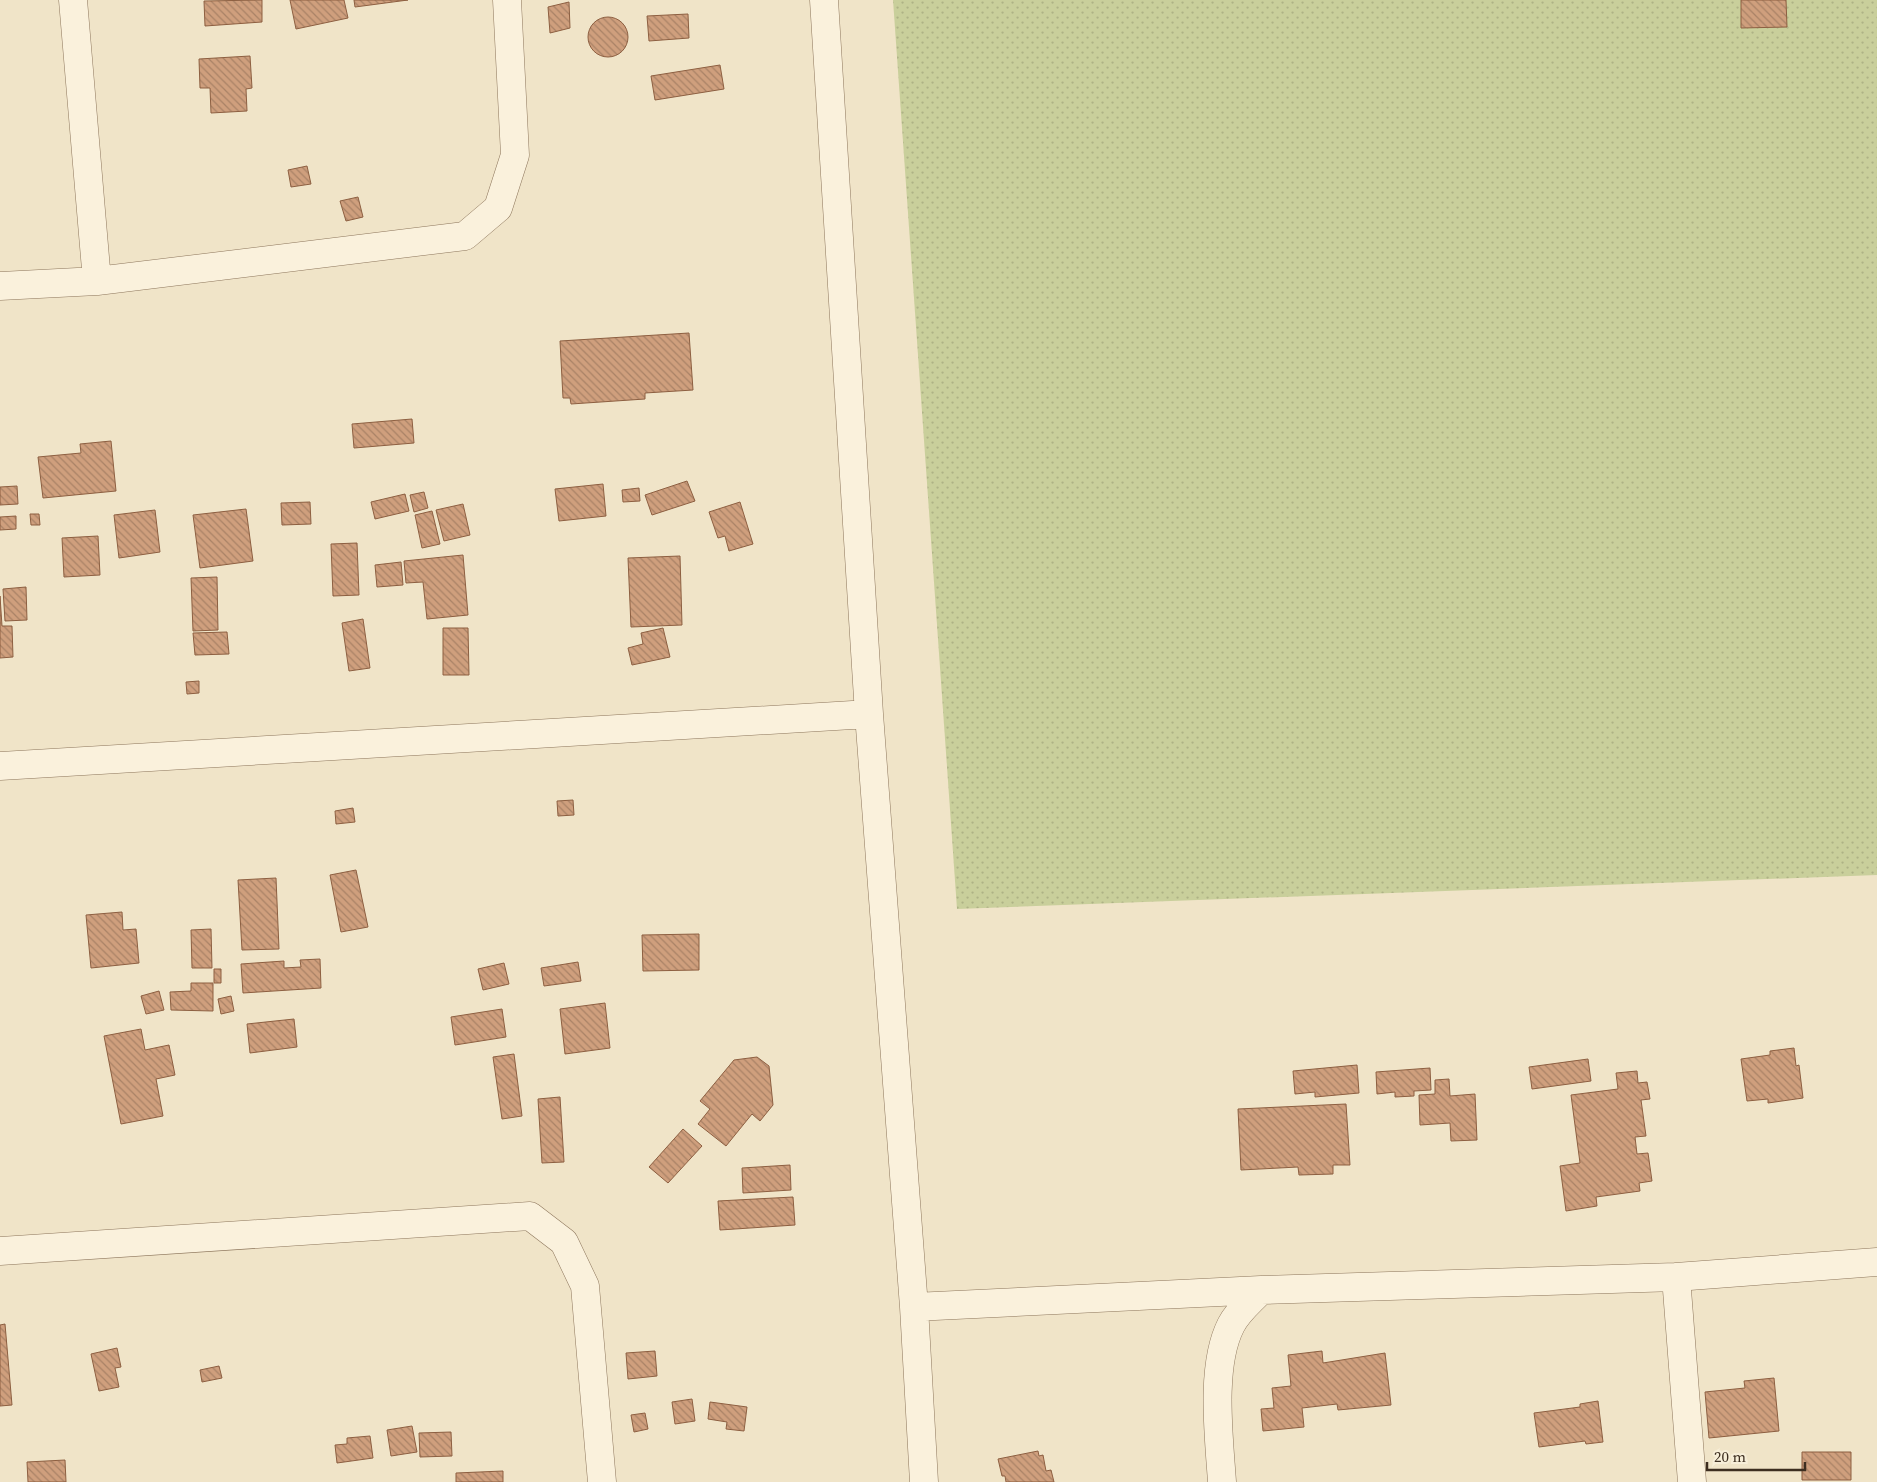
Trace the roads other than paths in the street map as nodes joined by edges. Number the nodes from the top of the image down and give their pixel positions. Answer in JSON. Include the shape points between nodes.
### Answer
{"nodes":[{"id":1,"x":73,"y":0,"type":"edge"},
{"id":2,"x":508,"y":0,"type":"edge"},
{"id":3,"x":824,"y":0,"type":"edge"},
{"id":4,"x":97,"y":281,"type":"junction"},
{"id":5,"x":0,"y":286,"type":"edge"},
{"id":6,"x":868,"y":714,"type":"junction"},
{"id":7,"x":0,"y":766,"type":"edge"},
{"id":8,"x":0,"y":1251,"type":"edge"},
{"id":9,"x":1877,"y":1262,"type":"edge"},
{"id":10,"x":1676,"y":1277,"type":"junction"},
{"id":11,"x":1261,"y":1290,"type":"junction"},
{"id":12,"x":914,"y":1307,"type":"junction"},
{"id":13,"x":602,"y":1482,"type":"edge"},
{"id":14,"x":924,"y":1482,"type":"edge"},
{"id":15,"x":1222,"y":1482,"type":"edge"},
{"id":16,"x":1692,"y":1482,"type":"edge"}],
"edges":[{"from":1,"to":4,"type":"street"},
{"from":2,"to":4,"type":"street","via":[[515,155],[498,208],[465,236]]},
{"from":3,"to":6,"type":"street"},
{"from":4,"to":5,"type":"street"},
{"from":6,"to":7,"type":"street"},
{"from":6,"to":12,"type":"street"},
{"from":8,"to":13,"type":"street","via":[[530,1216],[564,1242],[585,1286]]},
{"from":9,"to":10,"type":"street"},
{"from":10,"to":11,"type":"street"},
{"from":10,"to":16,"type":"street"},
{"from":11,"to":12,"type":"street"},
{"from":11,"to":15,"type":"street","via":[[1231,1325],[1221,1359],[1218,1398]]},
{"from":12,"to":14,"type":"street"}]}
